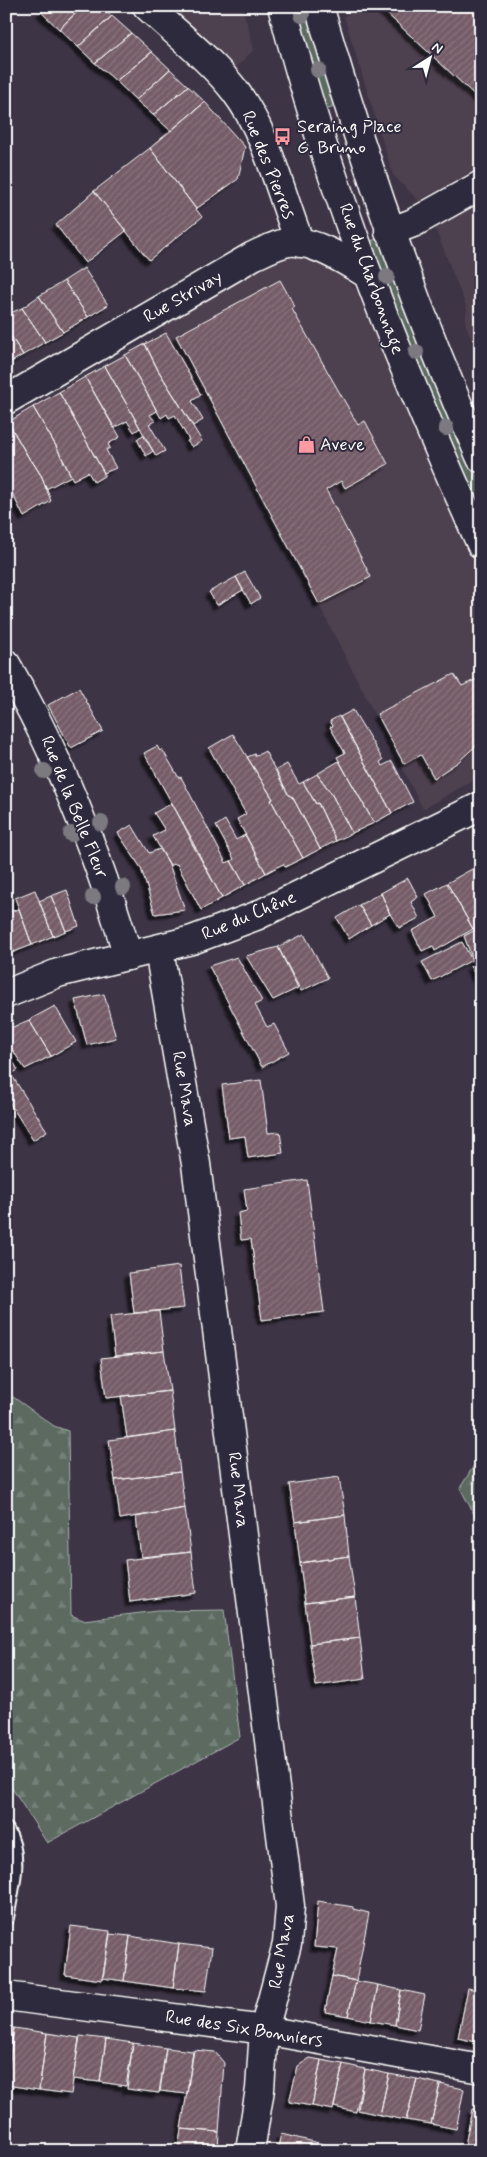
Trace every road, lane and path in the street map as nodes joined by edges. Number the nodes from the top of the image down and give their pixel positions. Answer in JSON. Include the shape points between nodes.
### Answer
{"nodes":[{"id":1,"x":146,"y":6,"type":"edge"},
{"id":2,"x":282,"y":6,"type":"edge"},
{"id":3,"x":320,"y":6,"type":"edge"},
{"id":4,"x":481,"y":185,"type":"edge"},
{"id":5,"x":389,"y":232,"type":"junction"},
{"id":6,"x":300,"y":243,"type":"junction"},
{"id":7,"x":368,"y":274,"type":"junction"},
{"id":8,"x":6,"y":400,"type":"edge"},
{"id":9,"x":481,"y":458,"type":"edge"},
{"id":10,"x":481,"y":544,"type":"edge"},
{"id":11,"x":6,"y":664,"type":"edge"},
{"id":12,"x":481,"y":806,"type":"edge"},
{"id":13,"x":159,"y":950,"type":"junction"},
{"id":14,"x":128,"y":956,"type":"junction"},
{"id":15,"x":6,"y":994,"type":"edge"},
{"id":16,"x":6,"y":1830,"type":"edge"},
{"id":17,"x":6,"y":1918,"type":"edge"},
{"id":18,"x":6,"y":1996,"type":"edge"},
{"id":19,"x":264,"y":2030,"type":"junction"},
{"id":20,"x":481,"y":2069,"type":"edge"},
{"id":21,"x":250,"y":2151,"type":"edge"}],
"edges":[{"from":1,"to":6,"type":"street","name":"Rue des Pierres","via":[[220,74],[248,111]]},
{"from":2,"to":7,"type":"street","name":"Rue du Charbonnage","via":[[321,136]]},
{"from":3,"to":5,"type":"street","name":"Rue du Charbonnage","via":[[343,90]]},
{"from":4,"to":5,"type":"street","via":[[413,223]]},
{"from":5,"to":9,"type":"street","name":"Rue du Charbonnage","via":[[443,373]]},
{"from":6,"to":7,"type":"street","name":"Rue Strivay","via":[[326,251]]},
{"from":6,"to":8,"type":"street","name":"Rue Strivay","via":[[284,244],[253,256]]},
{"from":7,"to":10,"type":"street","name":"Rue du Charbonnage","via":[[407,376]]},
{"from":11,"to":14,"type":"street","name":"Rue de la Belle Fleur","via":[[70,791],[105,881]]},
{"from":12,"to":13,"type":"street","name":"Rue du Chêne","via":[[256,916]]},
{"from":13,"to":14,"type":"street","name":"Rue du Chêne"},
{"from":13,"to":19,"type":"street","name":"Rue Mava","via":[[196,1164],[289,1888],[287,1944]]},
{"from":14,"to":15,"type":"street","name":"Rue du Chêne","via":[[58,973]]},
{"from":16,"to":17,"type":"lane","via":[[13,1840],[16,1857]]},
{"from":18,"to":19,"type":"street","name":"Rue des Six Bonniers"},
{"from":19,"to":20,"type":"street","name":"Rue des Six Bonniers"},
{"from":19,"to":21,"type":"street","name":"Rue Mava","via":[[260,2089]]}]}
